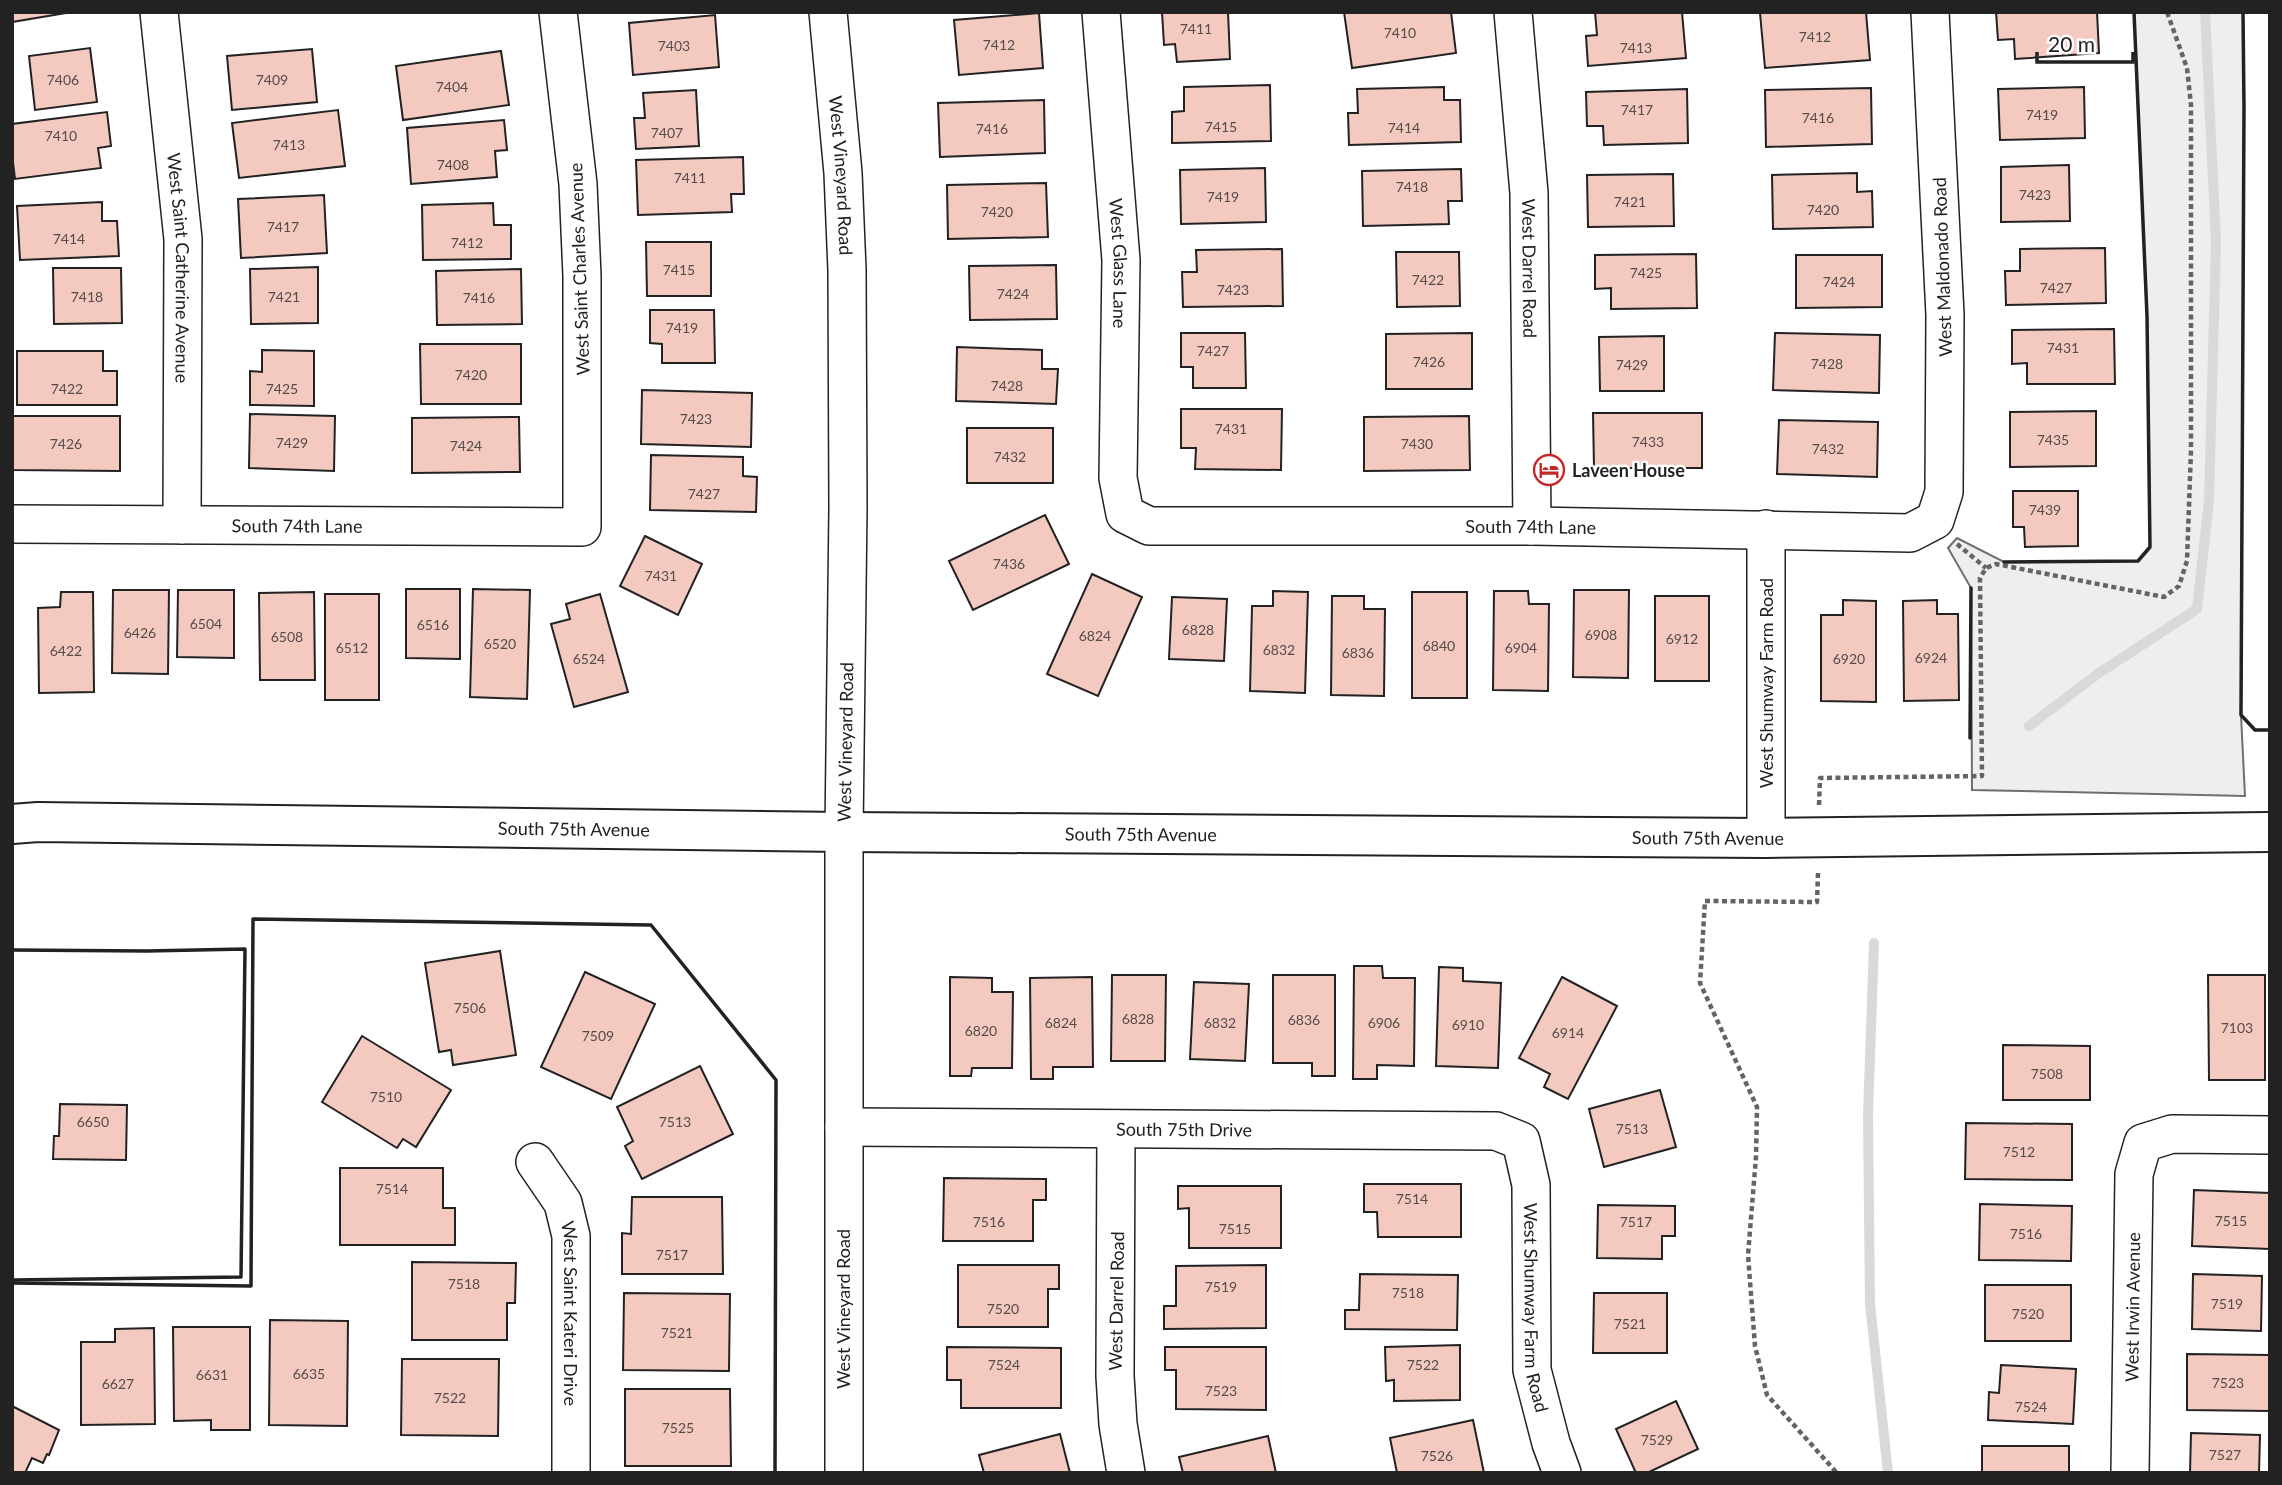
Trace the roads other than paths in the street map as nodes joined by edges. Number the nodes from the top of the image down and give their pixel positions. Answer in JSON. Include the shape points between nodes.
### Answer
{"nodes":[{"id":1,"x":159,"y":12,"type":"edge"},
{"id":2,"x":558,"y":12,"type":"edge"},
{"id":3,"x":828,"y":12,"type":"edge"},
{"id":4,"x":1101,"y":12,"type":"edge"},
{"id":5,"x":1513,"y":12,"type":"edge"},
{"id":6,"x":1930,"y":12,"type":"edge"},
{"id":7,"x":1125,"y":513,"type":"joint"},
{"id":8,"x":1935,"y":520,"type":"joint"},
{"id":9,"x":12,"y":524,"type":"edge"},
{"id":10,"x":182,"y":525,"type":"junction"},
{"id":11,"x":1532,"y":526,"type":"junction"},
{"id":12,"x":582,"y":527,"type":"joint"},
{"id":13,"x":1766,"y":529,"type":"junction"},
{"id":14,"x":12,"y":824,"type":"edge"},
{"id":15,"x":844,"y":832,"type":"junction"},
{"id":16,"x":2270,"y":832,"type":"edge"},
{"id":17,"x":1766,"y":838,"type":"junction"},
{"id":18,"x":844,"y":1127,"type":"junction"},
{"id":19,"x":1116,"y":1129,"type":"junction"},
{"id":20,"x":2270,"y":1135,"type":"edge"},
{"id":21,"x":1521,"y":1140,"type":"joint"},
{"id":22,"x":536,"y":1162,"type":"dead end"},
{"id":23,"x":571,"y":1473,"type":"edge"},
{"id":24,"x":844,"y":1473,"type":"edge"},
{"id":25,"x":1126,"y":1473,"type":"edge"},
{"id":26,"x":1562,"y":1473,"type":"edge"},
{"id":27,"x":2130,"y":1473,"type":"edge"}],
"edges":[{"from":1,"to":10,"type":"street","name":"West Saint Catherine Avenue","via":[[183,239]]},
{"from":2,"to":12,"type":"street","name":"West Saint Charles Avenue","via":[[578,184],[582,263]]},
{"from":3,"to":15,"type":"street","name":"West Vineyard Road","via":[[847,270]]},
{"from":4,"to":7,"type":"street","name":"West Glass Lane","via":[[1121,260],[1118,478]]},
{"from":5,"to":11,"type":"street","name":"West Darrel Road","via":[[1529,193]]},
{"from":6,"to":8,"type":"street","name":"West Maldonado Road","via":[[1945,315],[1944,492]]},
{"from":7,"to":11,"type":"street","name":"South 74th Lane","via":[[1149,526]]},
{"from":8,"to":13,"type":"street","name":"South 74th Lane","via":[[1910,533]]},
{"from":9,"to":10,"type":"street","name":"South 74th Lane"},
{"from":10,"to":12,"type":"street","name":"South 74th Lane"},
{"from":11,"to":13,"type":"street","name":"South 74th Lane"},
{"from":13,"to":17,"type":"street","name":"West Shumway Farm Road"},
{"from":14,"to":15,"type":"main road","name":"South 75th Avenue"},
{"from":15,"to":17,"type":"main road","name":"South 75th Avenue"},
{"from":15,"to":18,"type":"street","name":"West Vineyard Road"},
{"from":16,"to":17,"type":"main road","name":"South 75th Avenue"},
{"from":18,"to":19,"type":"street","name":"South 75th Drive"},
{"from":18,"to":24,"type":"street","name":"West Vineyard Road"},
{"from":19,"to":21,"type":"street","name":"South 75th Drive","via":[[1496,1131]]},
{"from":19,"to":25,"type":"street","name":"West Darrel Road","via":[[1115,1376]]},
{"from":20,"to":27,"type":"street","name":"West Irwin Avenue","via":[[2172,1134],[2144,1143],[2134,1174]]},
{"from":21,"to":26,"type":"street","name":"West Shumway Farm Road","via":[[1531,1185],[1532,1370]]},
{"from":22,"to":23,"type":"street","name":"West Saint Kateri Drive","via":[[563,1203],[570,1237]]}]}
